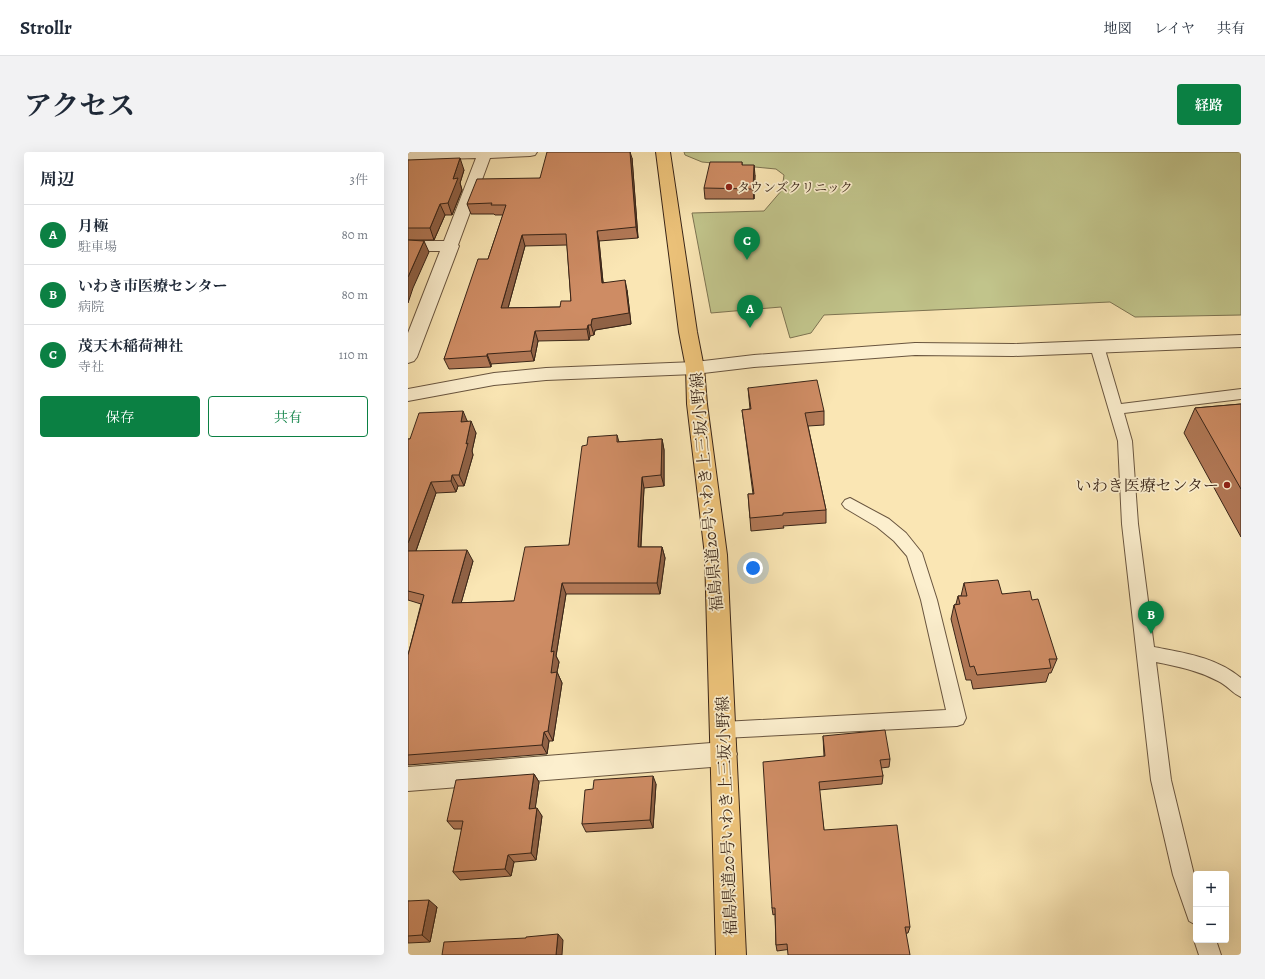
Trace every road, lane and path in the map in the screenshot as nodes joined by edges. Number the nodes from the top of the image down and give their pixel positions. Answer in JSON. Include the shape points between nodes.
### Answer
{"nodes":[{"id":1,"x":530,"y":152,"type":"edge"},
{"id":2,"x":663,"y":152,"type":"edge"},
{"id":3,"x":485,"y":153,"type":"edge"},
{"id":4,"x":408,"y":156,"type":"edge"},
{"id":5,"x":408,"y":246,"type":"edge"},
{"id":6,"x":451,"y":246,"type":"junction"},
{"id":7,"x":1241,"y":341,"type":"edge"},
{"id":8,"x":1098,"y":346,"type":"junction"},
{"id":9,"x":408,"y":357,"type":"edge"},
{"id":10,"x":695,"y":368,"type":"junction"},
{"id":11,"x":1241,"y":394,"type":"edge"},
{"id":12,"x":408,"y":395,"type":"edge"},
{"id":13,"x":1115,"y":408,"type":"junction"},
{"id":14,"x":850,"y":504,"type":"dead end"},
{"id":15,"x":1147,"y":653,"type":"junction"},
{"id":16,"x":1241,"y":689,"type":"edge"},
{"id":17,"x":723,"y":742,"type":"junction"},
{"id":18,"x":408,"y":779,"type":"edge"},
{"id":19,"x":1194,"y":907,"type":"edge"},
{"id":20,"x":1206,"y":943,"type":"edge"},
{"id":21,"x":731,"y":955,"type":"edge"},
{"id":22,"x":1210,"y":955,"type":"edge"}],
"edges":[{"from":1,"to":3,"type":"street"},
{"from":2,"to":10,"type":"main road","name":"福島県道20号いわき上三坂小野線"},
{"from":3,"to":4,"type":"street"},
{"from":3,"to":6,"type":"street"},
{"from":5,"to":6,"type":"street"},
{"from":6,"to":9,"type":"street"},
{"from":7,"to":8,"type":"street"},
{"from":8,"to":10,"type":"street","via":[[1013,350],[914,349]]},
{"from":8,"to":13,"type":"lane"},
{"from":10,"to":12,"type":"street","via":[[546,374],[494,379]]},
{"from":10,"to":17,"type":"main road","name":"福島県道20号いわき上三坂小野線","via":[[697,404],[716,555]]},
{"from":11,"to":13,"type":"lane"},
{"from":13,"to":15,"type":"lane","via":[[1125,441],[1130,524]]},
{"from":14,"to":17,"type":"lane","via":[[883,523],[914,553],[929,600],[957,718]]},
{"from":15,"to":16,"type":"lane","via":[[1203,665],[1227,676]]},
{"from":15,"to":19,"type":"lane","via":[[1161,780],[1183,875]]},
{"from":17,"to":18,"type":"street"},
{"from":17,"to":21,"type":"main road","name":"福島県道20号いわき上三坂小野線"},
{"from":20,"to":22,"type":"lane"}]}
